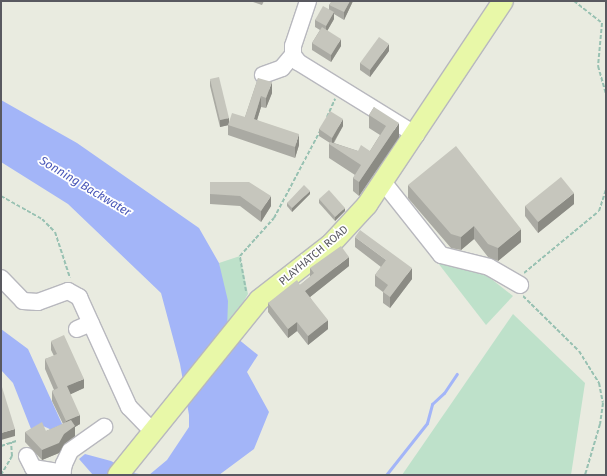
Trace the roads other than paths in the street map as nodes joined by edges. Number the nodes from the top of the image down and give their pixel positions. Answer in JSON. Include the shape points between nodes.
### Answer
{"nodes":[{"id":1,"x":308,"y":1,"type":"edge"},
{"id":2,"x":503,"y":1,"type":"edge"},
{"id":3,"x":293,"y":55,"type":"junction"},
{"id":4,"x":263,"y":75,"type":"dead end"},
{"id":5,"x":416,"y":135,"type":"junction"},
{"id":6,"x":384,"y":183,"type":"junction"},
{"id":7,"x":1,"y":278,"type":"edge"},
{"id":8,"x":520,"y":285,"type":"road end"},
{"id":9,"x":104,"y":427,"type":"dead end"},
{"id":10,"x":150,"y":436,"type":"junction"},
{"id":11,"x":27,"y":456,"type":"dead end"},
{"id":12,"x":62,"y":474,"type":"edge"},
{"id":13,"x":118,"y":475,"type":"edge"}],
"edges":[{"from":1,"to":3,"type":"street","via":[[293,46]]},
{"from":2,"to":5,"type":"main road","name":"PLAYHATCH ROAD"},
{"from":3,"to":4,"type":"street","via":[[282,68]]},
{"from":3,"to":5,"type":"street","via":[[298,62]]},
{"from":5,"to":6,"type":"main road","name":"PLAYHATCH ROAD"},
{"from":6,"to":8,"type":"street","via":[[441,255],[489,267]]},
{"from":6,"to":10,"type":"main road","name":"PLAYHATCH ROAD","via":[[345,231],[259,300]]},
{"from":7,"to":10,"type":"street","via":[[17,297],[31,303],[68,291],[75,292],[84,326],[129,408]]},
{"from":9,"to":12,"type":"street","via":[[74,447],[67,456]]},
{"from":10,"to":13,"type":"main road","name":"PLAYHATCH ROAD"},
{"from":11,"to":12,"type":"street","via":[[33,468]]}]}
